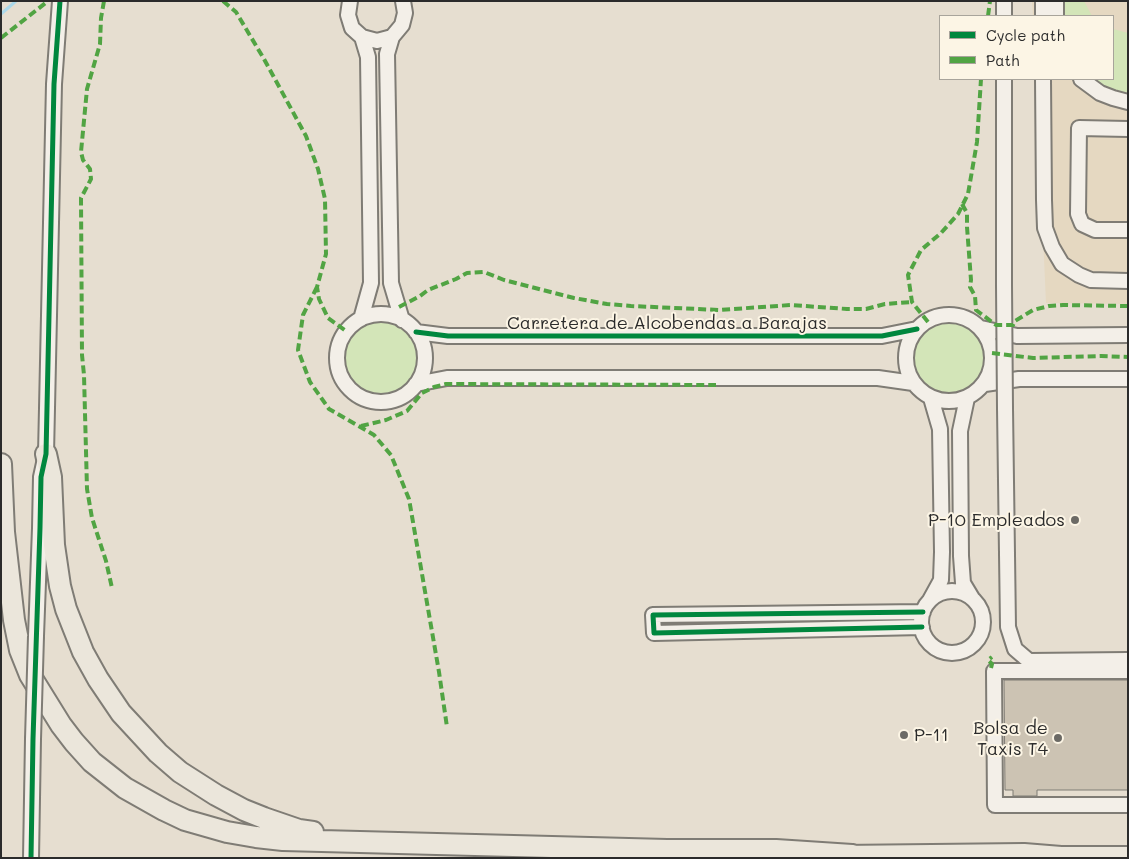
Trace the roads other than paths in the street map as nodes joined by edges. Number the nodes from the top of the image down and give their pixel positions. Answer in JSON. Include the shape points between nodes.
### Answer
{"nodes":[{"id":1,"x":60,"y":1,"type":"edge"},
{"id":2,"x":350,"y":1,"type":"edge"},
{"id":3,"x":403,"y":1,"type":"edge"},
{"id":4,"x":1004,"y":1,"type":"edge"},
{"id":5,"x":1043,"y":1,"type":"edge"},
{"id":6,"x":1056,"y":1,"type":"edge"},
{"id":7,"x":1004,"y":15,"type":"edge"},
{"id":8,"x":1043,"y":15,"type":"edge"},
{"id":9,"x":1056,"y":15,"type":"edge"},
{"id":10,"x":362,"y":37,"type":"junction"},
{"id":11,"x":392,"y":37,"type":"junction"},
{"id":12,"x":1004,"y":80,"type":"edge"},
{"id":13,"x":1043,"y":80,"type":"edge"},
{"id":14,"x":1082,"y":80,"type":"edge"},
{"id":15,"x":1128,"y":102,"type":"edge"},
{"id":16,"x":1128,"y":129,"type":"edge"},
{"id":17,"x":1128,"y":230,"type":"edge"},
{"id":18,"x":1128,"y":282,"type":"edge"},
{"id":19,"x":360,"y":319,"type":"junction"},
{"id":20,"x":402,"y":320,"type":"junction"},
{"id":21,"x":981,"y":328,"type":"junction"},
{"id":22,"x":917,"y":329,"type":"junction"},
{"id":23,"x":416,"y":332,"type":"junction"},
{"id":24,"x":1128,"y":336,"type":"edge"},
{"id":25,"x":1128,"y":379,"type":"edge"},
{"id":26,"x":913,"y":383,"type":"junction"},
{"id":27,"x":416,"y":384,"type":"junction"},
{"id":28,"x":985,"y":384,"type":"junction"},
{"id":29,"x":931,"y":398,"type":"junction"},
{"id":30,"x":967,"y":398,"type":"junction"},
{"id":31,"x":46,"y":454,"type":"junction"},
{"id":32,"x":1,"y":464,"type":"edge"},
{"id":33,"x":972,"y":598,"type":"junction"},
{"id":34,"x":926,"y":606,"type":"junction"},
{"id":35,"x":922,"y":627,"type":"junction"},
{"id":36,"x":1128,"y":660,"type":"edge"},
{"id":37,"x":1128,"y":671,"type":"edge"},
{"id":38,"x":1128,"y":805,"type":"edge"},
{"id":39,"x":382,"y":842,"type":"junction"},
{"id":40,"x":1128,"y":843,"type":"edge"},
{"id":41,"x":1024,"y":854,"type":"junction"},
{"id":42,"x":852,"y":855,"type":"junction"},
{"id":43,"x":1128,"y":857,"type":"edge"},
{"id":44,"x":31,"y":858,"type":"edge"},
{"id":45,"x":813,"y":858,"type":"edge"}],
"edges":[{"from":1,"to":31,"type":"street","via":[[54,84]]},
{"from":2,"to":10,"type":"street","via":[[348,15],[352,28]]},
{"from":3,"to":11,"type":"street","via":[[402,25]]},
{"from":4,"to":7,"type":"street"},
{"from":5,"to":8,"type":"street"},
{"from":6,"to":9,"type":"street"},
{"from":10,"to":11,"type":"street","via":[[377,41]]},
{"from":10,"to":19,"type":"street","via":[[368,57],[371,283]]},
{"from":11,"to":20,"type":"street","via":[[388,54],[391,283]]},
{"from":12,"to":36,"type":"street","bridge":true,"via":[[1008,627],[1015,649],[1029,661]]},
{"from":13,"to":18,"type":"street","via":[[1044,218],[1052,247],[1062,264],[1079,275],[1091,280]]},
{"from":14,"to":15,"type":"street","via":[[1100,93]]},
{"from":16,"to":17,"type":"street","via":[[1079,128],[1078,214],[1082,224],[1095,230]]},
{"from":19,"to":20,"type":"street","via":[[388,315]]},
{"from":19,"to":27,"type":"street","via":[[346,331],[338,350],[340,376],[348,386],[357,395],[382,402],[407,393]]},
{"from":20,"to":23,"type":"street"},
{"from":21,"to":22,"type":"street","via":[[961,316],[937,316]]},
{"from":21,"to":24,"type":"street","via":[[1017,336]]},
{"from":21,"to":28,"type":"street","via":[[991,346],[992,359]]},
{"from":22,"to":23,"type":"street","name":"Carretera de Alcobendas a Barajas","via":[[882,336],[448,336]]},
{"from":22,"to":26,"type":"street","via":[[907,346],[906,365]]},
{"from":23,"to":27,"type":"street","via":[[425,357]]},
{"from":25,"to":28,"type":"street","via":[[1019,378]]},
{"from":26,"to":27,"type":"street","via":[[878,378],[447,378]]},
{"from":26,"to":29,"type":"street"},
{"from":28,"to":30,"type":"street"},
{"from":29,"to":30,"type":"street","via":[[949,402]]},
{"from":29,"to":34,"type":"street","via":[[940,429],[942,552],[941,580]]},
{"from":30,"to":33,"type":"street","via":[[960,431],[961,556],[963,583]]},
{"from":31,"to":39,"type":"highway","via":[[51,477],[54,546],[66,609],[98,679],[138,734],[180,772],[244,810],[299,830]]},
{"from":31,"to":44,"type":"street","bridge":true,"via":[[40,477]]},
{"from":32,"to":39,"type":"highway","via":[[8,568],[20,650],[47,706],[92,762],[147,802],[186,820],[227,832],[283,840]]},
{"from":33,"to":34,"type":"street","via":[[964,593],[946,592],[937,595]]},
{"from":33,"to":35,"type":"street","via":[[982,614],[983,623],[977,640],[970,647],[956,652],[939,650],[925,637]]},
{"from":34,"to":35,"type":"street"},
{"from":34,"to":35,"type":"street","via":[[653,615],[654,633]]},
{"from":37,"to":38,"type":"street","via":[[994,671],[995,806]]},
{"from":39,"to":42,"type":"highway","via":[[776,850]]},
{"from":40,"to":41,"type":"highway","via":[[1070,846]]},
{"from":41,"to":42,"type":"highway"},
{"from":41,"to":43,"type":"highway"},
{"from":42,"to":45,"type":"highway"}]}
